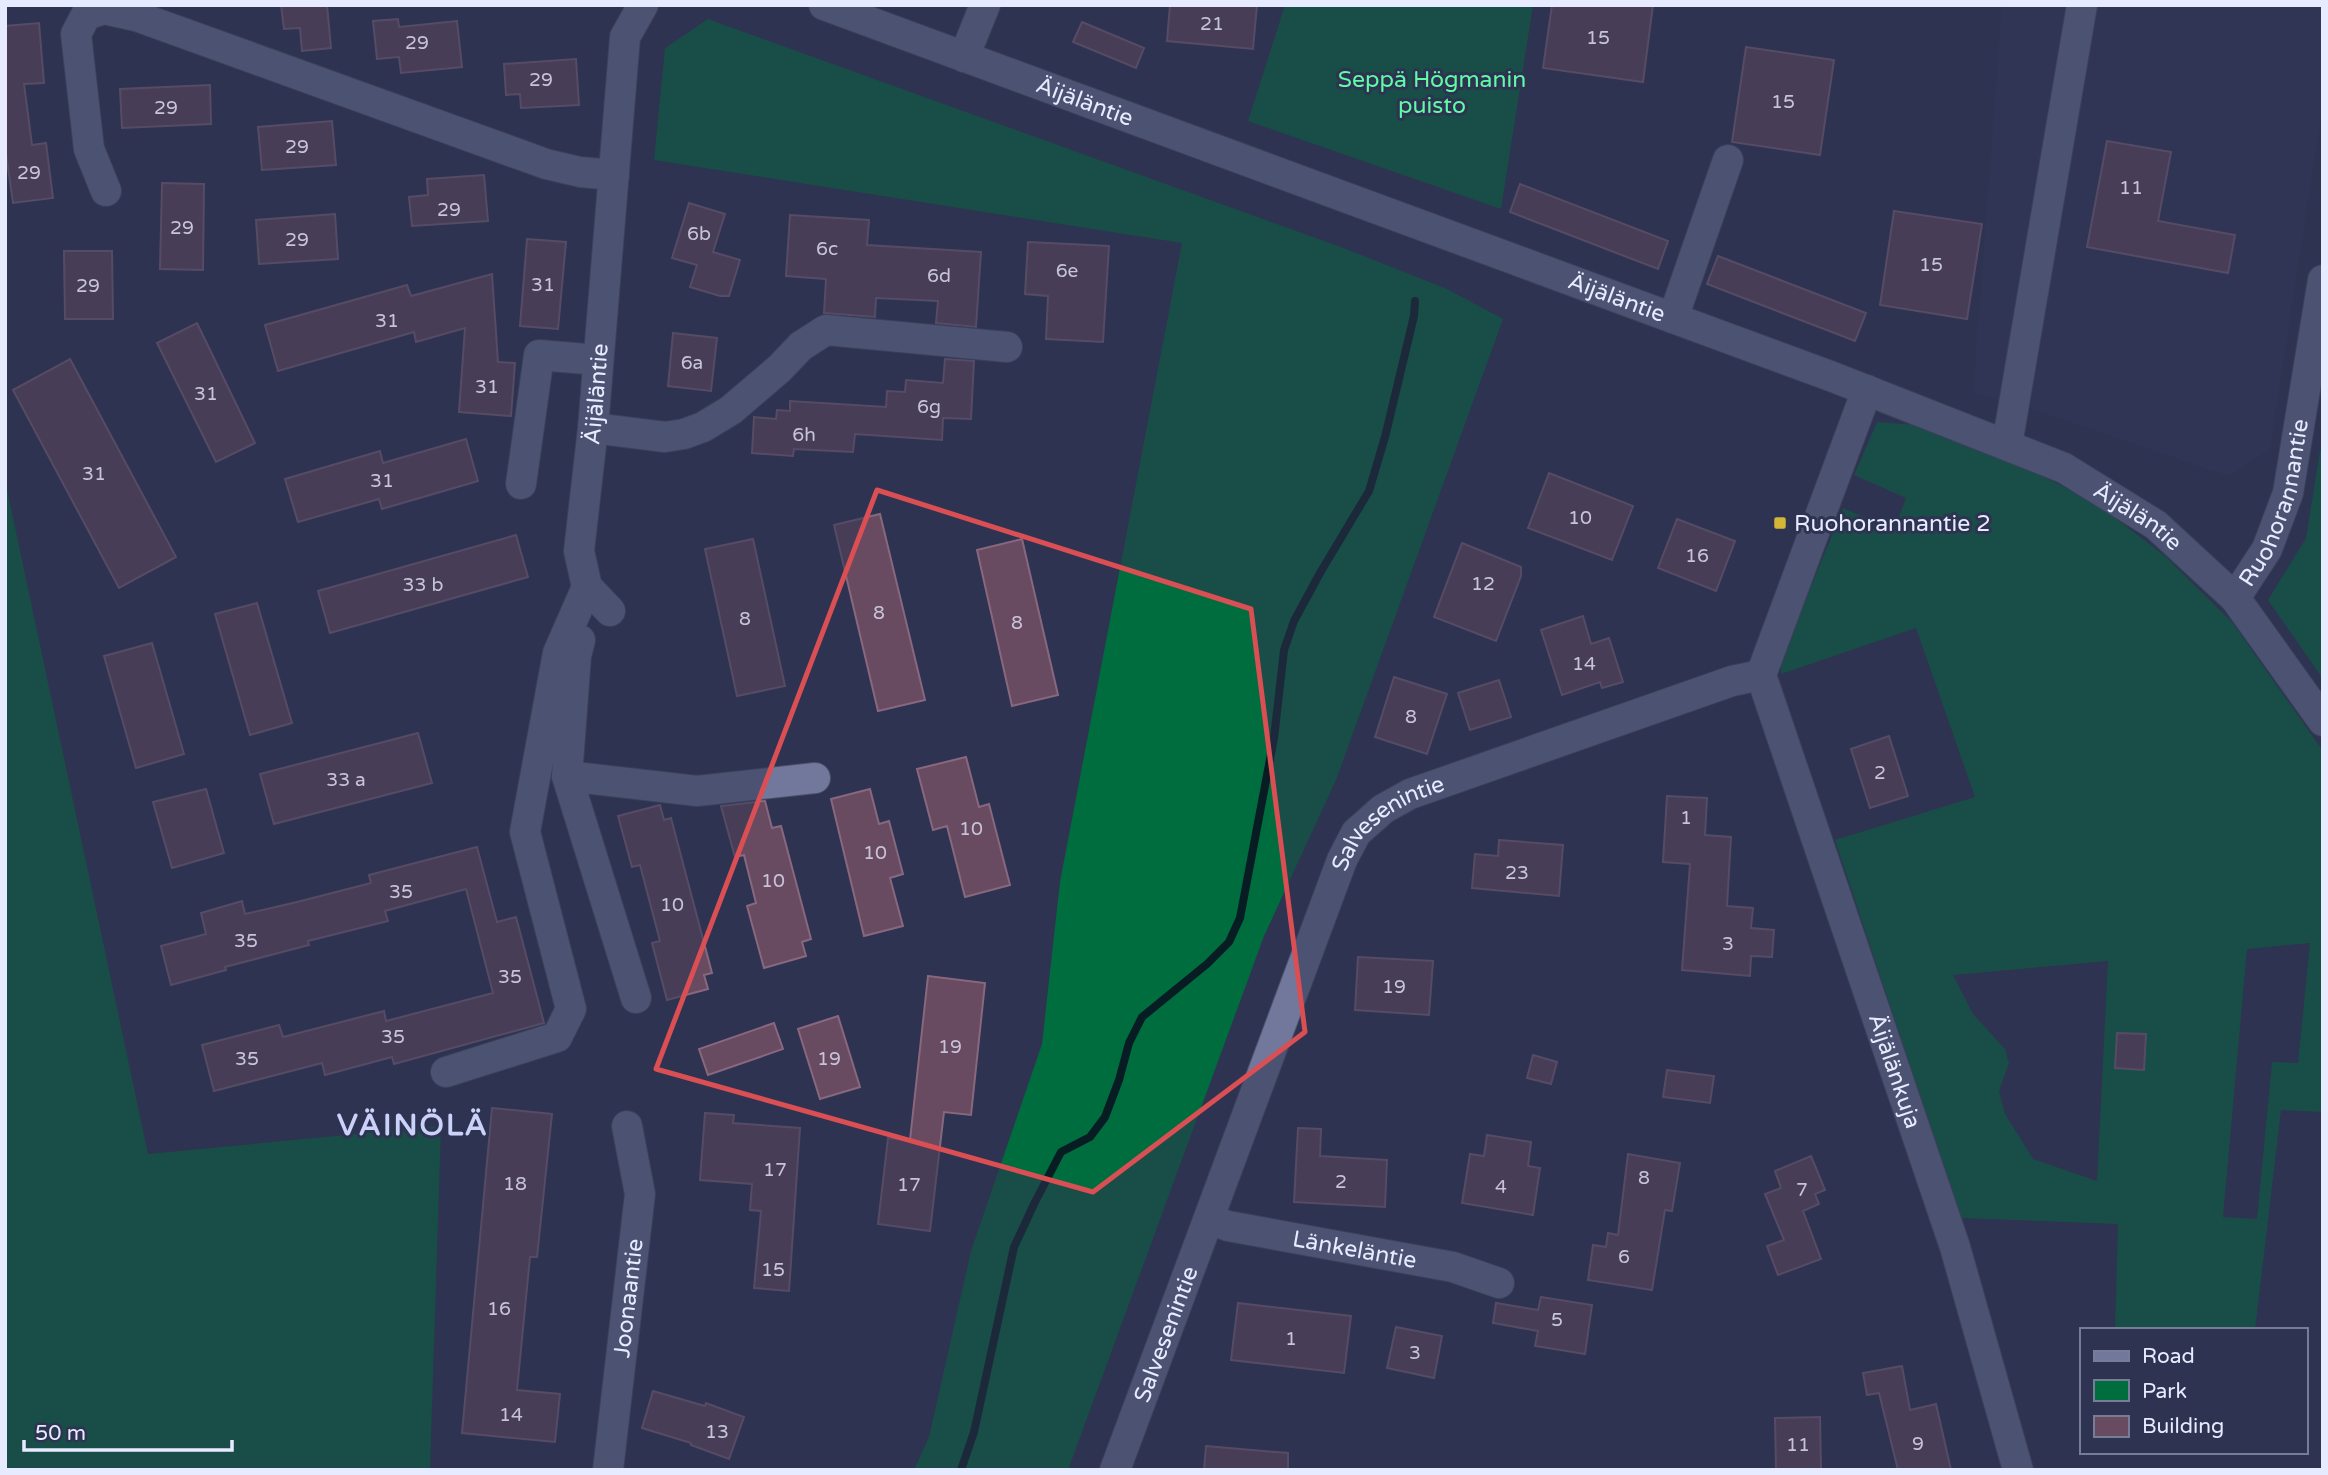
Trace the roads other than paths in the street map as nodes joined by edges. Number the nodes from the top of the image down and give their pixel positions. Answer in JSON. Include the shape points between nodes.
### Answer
{"nodes":[{"id":1,"x":643,"y":5,"type":"edge"},
{"id":2,"x":824,"y":5,"type":"edge"},
{"id":3,"x":985,"y":5,"type":"edge"},
{"id":4,"x":2082,"y":5,"type":"edge"},
{"id":5,"x":964,"y":57,"type":"junction"},
{"id":6,"x":1728,"y":160,"type":"dead end"},
{"id":7,"x":614,"y":176,"type":"junction"},
{"id":8,"x":106,"y":191,"type":"dead end"},
{"id":9,"x":2323,"y":280,"type":"edge"},
{"id":10,"x":1673,"y":318,"type":"junction"},
{"id":11,"x":1007,"y":347,"type":"dead end"},
{"id":12,"x":598,"y":360,"type":"junction"},
{"id":13,"x":1867,"y":390,"type":"junction"},
{"id":14,"x":593,"y":428,"type":"junction"},
{"id":15,"x":2007,"y":445,"type":"junction"},
{"id":16,"x":521,"y":484,"type":"dead end"},
{"id":17,"x":596,"y":597,"type":"junction"},
{"id":18,"x":2235,"y":598,"type":"junction"},
{"id":19,"x":1761,"y":675,"type":"junction"},
{"id":20,"x":2323,"y":721,"type":"edge"},
{"id":21,"x":567,"y":776,"type":"junction"},
{"id":22,"x":815,"y":778,"type":"dead end"},
{"id":23,"x":636,"y":998,"type":"dead end"},
{"id":24,"x":446,"y":1072,"type":"dead end"},
{"id":25,"x":627,"y":1126,"type":"dead end"},
{"id":26,"x":1209,"y":1219,"type":"junction"},
{"id":27,"x":1499,"y":1283,"type":"dead end"},
{"id":28,"x":608,"y":1470,"type":"edge"},
{"id":29,"x":1115,"y":1470,"type":"edge"},
{"id":30,"x":2018,"y":1470,"type":"edge"}],
"edges":[{"from":1,"to":7,"type":"street","name":"Äijäläntie","via":[[625,37]]},
{"from":2,"to":5,"type":"street","name":"Äijäläntie"},
{"from":3,"to":5,"type":"street"},
{"from":4,"to":15,"type":"street"},
{"from":5,"to":10,"type":"street","name":"Äijäläntie"},
{"from":6,"to":10,"type":"street"},
{"from":7,"to":8,"type":"street","via":[[546,164],[136,16],[104,9],[86,15],[76,34],[89,149]]},
{"from":7,"to":12,"type":"street","name":"Äijäläntie"},
{"from":9,"to":18,"type":"street","name":"Ruohorannantie","via":[[2288,493],[2267,549]]},
{"from":10,"to":13,"type":"street","name":"Äijäläntie"},
{"from":11,"to":14,"type":"street","via":[[826,330],[801,346],[731,410],[703,427],[665,437]]},
{"from":12,"to":14,"type":"street","name":"Äijäläntie"},
{"from":12,"to":16,"type":"street","via":[[539,355]]},
{"from":13,"to":15,"type":"street","name":"Äijäläntie"},
{"from":13,"to":19,"type":"street"},
{"from":14,"to":17,"type":"street","name":"Äijäläntie","via":[[579,551]]},
{"from":15,"to":18,"type":"street","name":"Äijäläntie","via":[[2064,468],[2156,525]]},
{"from":17,"to":21,"type":"street","via":[[576,656]]},
{"from":17,"to":24,"type":"street","via":[[558,653],[525,832],[571,1009],[557,1037]]},
{"from":18,"to":20,"type":"street","name":"Äijäläntie"},
{"from":19,"to":26,"type":"street","name":"Salvesenintie","via":[[1732,681],[1410,794],[1383,809],[1356,833],[1337,873]]},
{"from":19,"to":30,"type":"street","name":"Äijälänkuja","via":[[1955,1247]]},
{"from":21,"to":22,"type":"street","via":[[697,791]]},
{"from":21,"to":23,"type":"street"},
{"from":25,"to":28,"type":"street","name":"Joonaantie","via":[[640,1194]]},
{"from":26,"to":27,"type":"street","name":"Länkeläntie","via":[[1453,1267]]},
{"from":26,"to":29,"type":"street","name":"Salvesenintie"}]}
